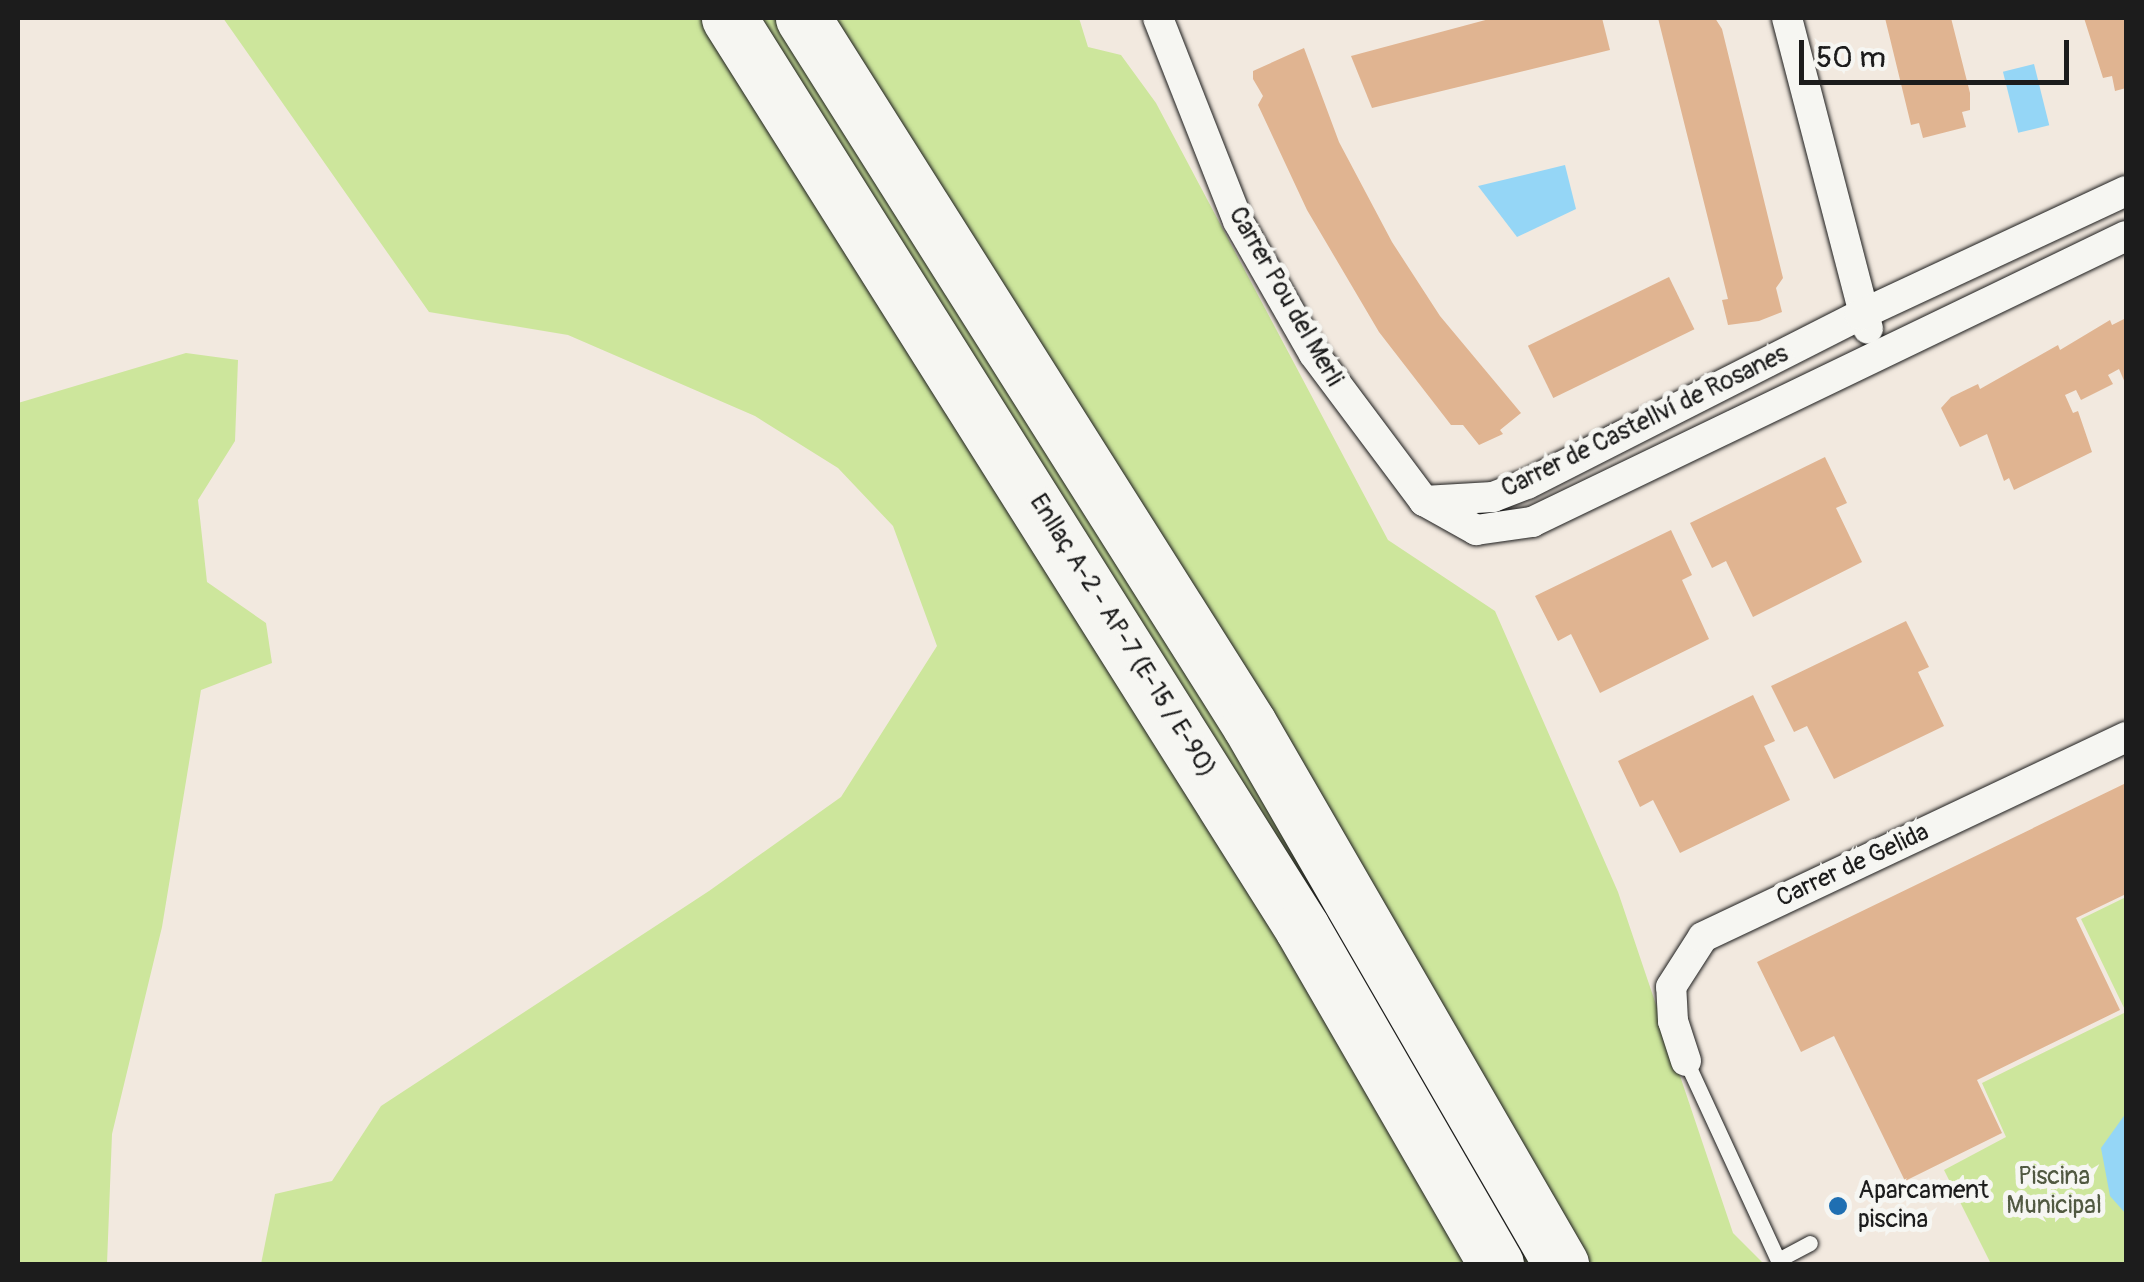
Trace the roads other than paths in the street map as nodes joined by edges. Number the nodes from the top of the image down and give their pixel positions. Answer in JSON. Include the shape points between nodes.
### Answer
{"nodes":[{"id":1,"x":730,"y":18,"type":"edge"},
{"id":2,"x":803,"y":18,"type":"edge"},
{"id":3,"x":1158,"y":18,"type":"edge"},
{"id":4,"x":1788,"y":18,"type":"edge"},
{"id":5,"x":2126,"y":191,"type":"edge"},
{"id":6,"x":2126,"y":236,"type":"edge"},
{"id":7,"x":1860,"y":315,"type":"junction"},
{"id":8,"x":1882,"y":353,"type":"junction"},
{"id":9,"x":1424,"y":501,"type":"junction"},
{"id":10,"x":2126,"y":736,"type":"edge"},
{"id":11,"x":1686,"y":1061,"type":"joint"},
{"id":12,"x":1810,"y":1243,"type":"dead end"},
{"id":13,"x":1496,"y":1264,"type":"edge"},
{"id":14,"x":1560,"y":1264,"type":"edge"}],
"edges":[{"from":1,"to":13,"type":"highway","name":"Enllaç A-2 - AP-7 (E-15 / E-90)","via":[[1292,911]]},
{"from":2,"to":14,"type":"highway","via":[[1239,708]]},
{"from":3,"to":9,"type":"street","name":"Carrer Pou del Merli","via":[[1257,257],[1334,383]]},
{"from":4,"to":7,"type":"street"},
{"from":5,"to":7,"type":"street","name":"Carrer de Castellví de Rosanes"},
{"from":6,"to":8,"type":"street","name":"Carrer de Castellví de Rosanes"},
{"from":7,"to":8,"type":"street"},
{"from":7,"to":9,"type":"street","name":"Carrer de Castellví de Rosanes","via":[[1527,484],[1492,497]]},
{"from":8,"to":9,"type":"street","name":"Carrer de Castellví de Rosanes","via":[[1532,522],[1476,530]]},
{"from":10,"to":11,"type":"street","name":"Carrer de Gelida","via":[[1703,937],[1671,987]]},
{"from":11,"to":12,"type":"lane","via":[[1778,1260]]}]}
